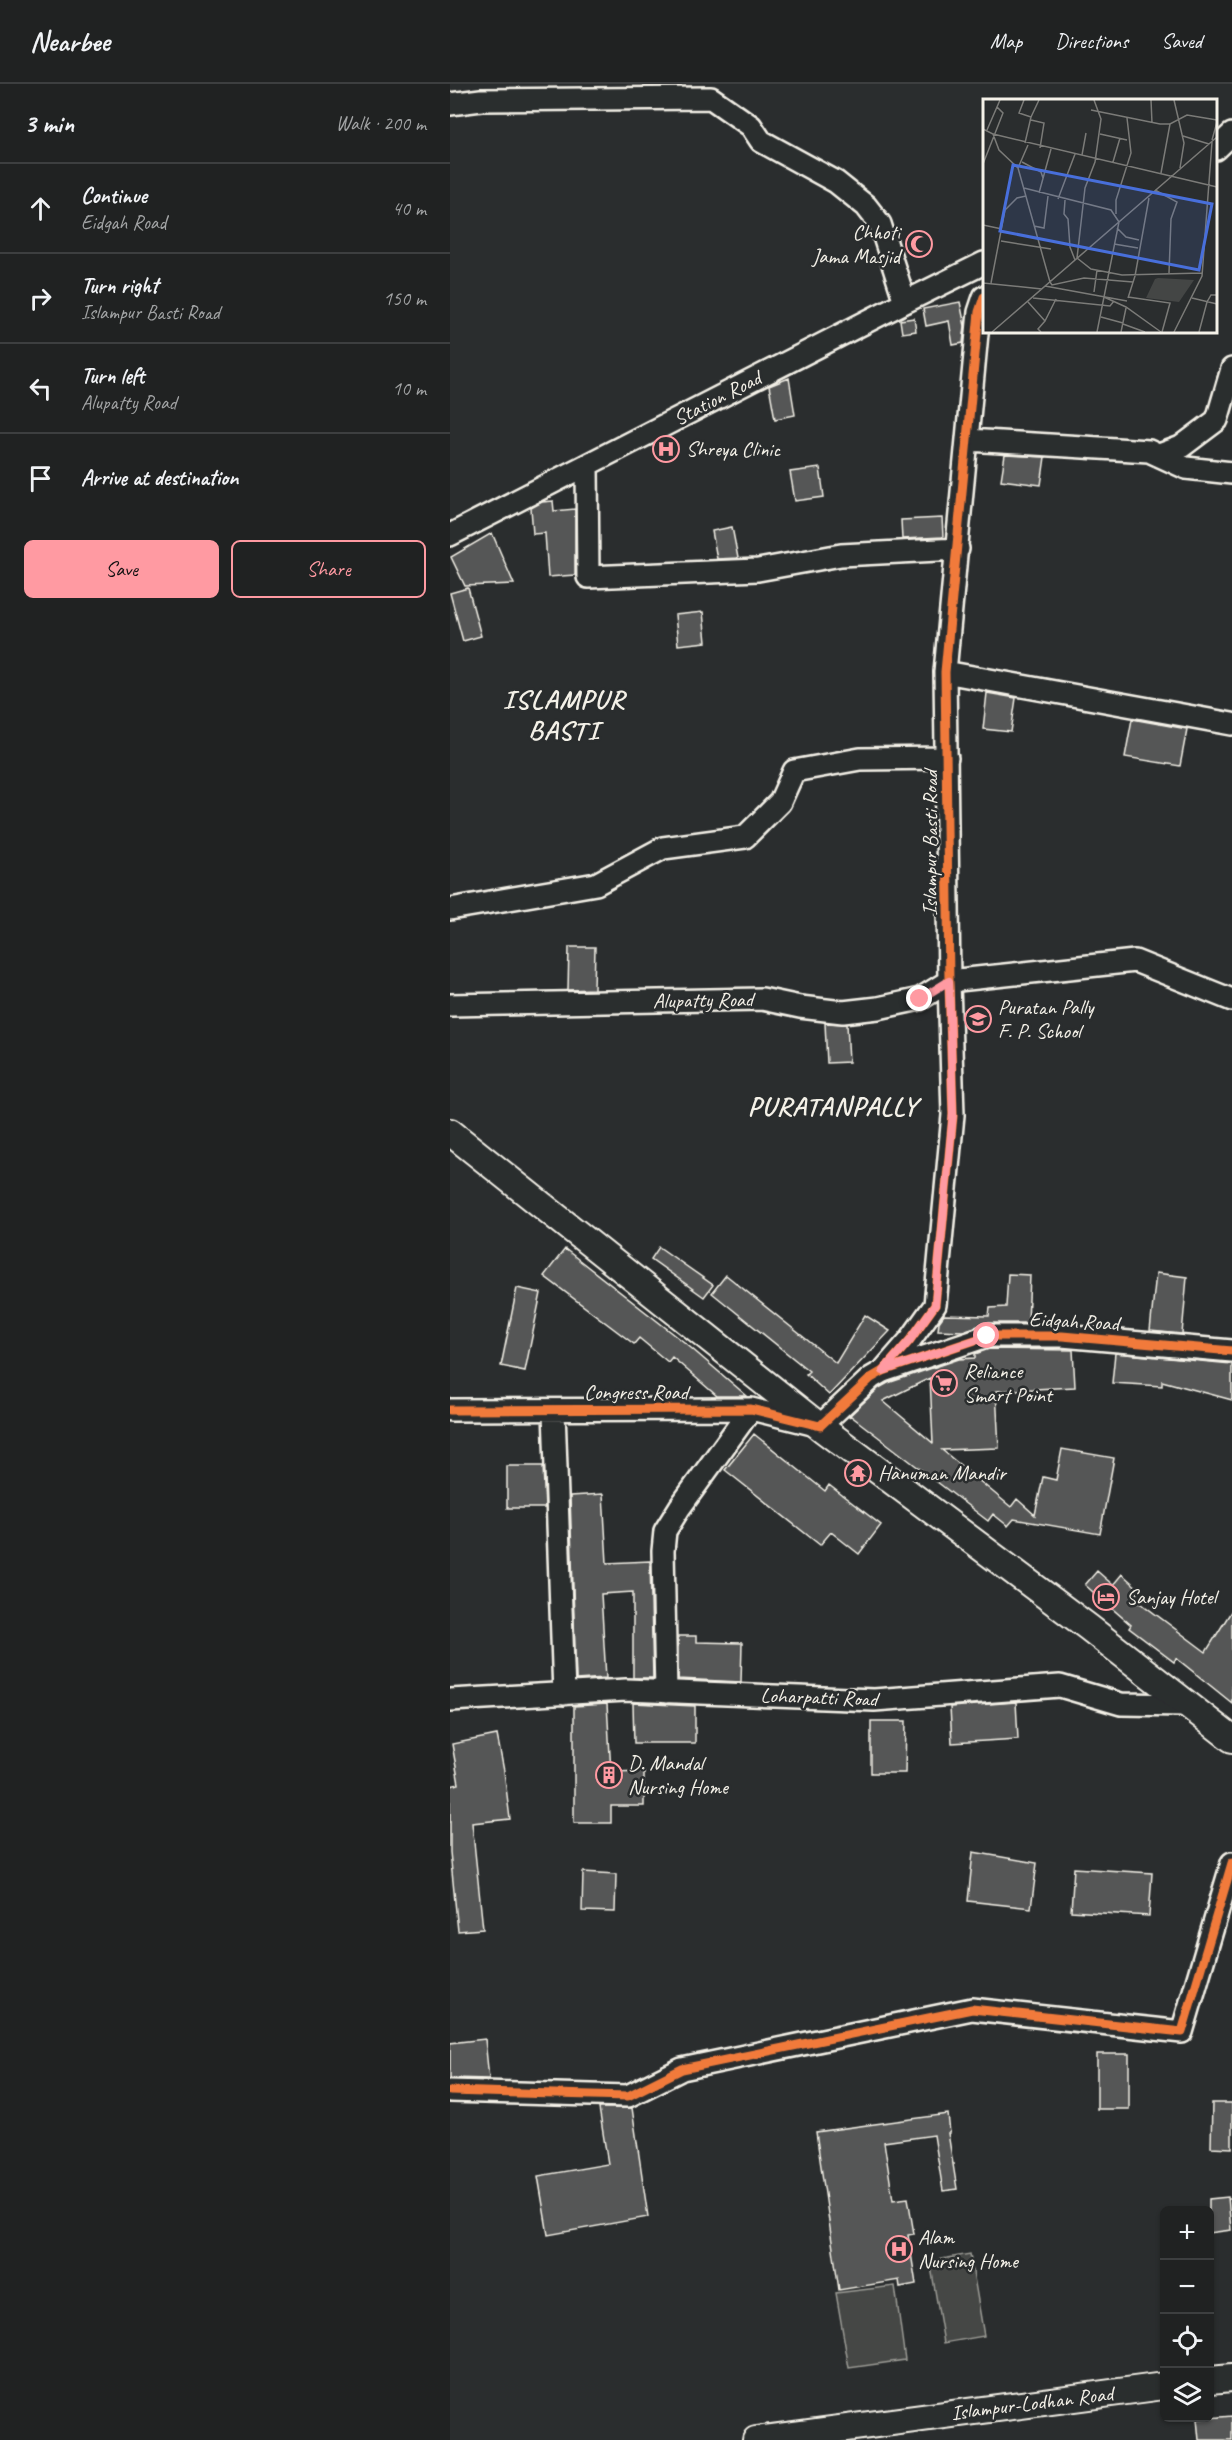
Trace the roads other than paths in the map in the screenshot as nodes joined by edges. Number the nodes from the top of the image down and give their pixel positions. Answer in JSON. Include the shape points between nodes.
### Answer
{"nodes":[{"id":1,"x":481,"y":92,"type":"edge"},
{"id":2,"x":450,"y":104,"type":"edge"},
{"id":3,"x":1232,"y":134,"type":"edge"},
{"id":4,"x":1217,"y":147,"type":"edge"},
{"id":5,"x":1217,"y":154,"type":"edge"},
{"id":6,"x":1232,"y":160,"type":"edge"},
{"id":7,"x":983,"y":263,"type":"edge"},
{"id":8,"x":983,"y":300,"type":"edge"},
{"id":9,"x":905,"y":302,"type":"junction"},
{"id":10,"x":1232,"y":369,"type":"edge"},
{"id":11,"x":968,"y":440,"type":"junction"},
{"id":12,"x":1159,"y":455,"type":"junction"},
{"id":13,"x":587,"y":465,"type":"junction"},
{"id":14,"x":1232,"y":473,"type":"edge"},
{"id":15,"x":450,"y":535,"type":"edge"},
{"id":16,"x":958,"y":549,"type":"junction"},
{"id":17,"x":945,"y":672,"type":"junction"},
{"id":18,"x":1232,"y":724,"type":"edge"},
{"id":19,"x":947,"y":758,"type":"junction"},
{"id":20,"x":450,"y":909,"type":"edge"},
{"id":21,"x":949,"y":981,"type":"junction"},
{"id":22,"x":1232,"y":1000,"type":"edge"},
{"id":23,"x":450,"y":1005,"type":"edge"},
{"id":24,"x":450,"y":1132,"type":"edge"},
{"id":25,"x":1232,"y":1351,"type":"edge"},
{"id":26,"x":883,"y":1371,"type":"junction"},
{"id":27,"x":751,"y":1409,"type":"junction"},
{"id":28,"x":450,"y":1410,"type":"edge"},
{"id":29,"x":554,"y":1411,"type":"junction"},
{"id":30,"x":820,"y":1426,"type":"junction"},
{"id":31,"x":666,"y":1692,"type":"junction"},
{"id":32,"x":564,"y":1694,"type":"junction"},
{"id":33,"x":450,"y":1700,"type":"edge"},
{"id":34,"x":1186,"y":1705,"type":"junction"},
{"id":35,"x":1232,"y":1739,"type":"edge"},
{"id":36,"x":1232,"y":1863,"type":"edge"},
{"id":37,"x":450,"y":2091,"type":"edge"},
{"id":38,"x":1232,"y":2378,"type":"edge"},
{"id":39,"x":1214,"y":2380,"type":"edge"},
{"id":40,"x":1160,"y":2387,"type":"edge"},
{"id":41,"x":756,"y":2440,"type":"edge"}],
"edges":[{"from":1,"to":2,"type":"street"},
{"from":1,"to":9,"type":"street","via":[[711,98],[750,126],[761,141],[836,182],[866,206],[880,224]]},
{"from":3,"to":4,"type":"street"},
{"from":5,"to":6,"type":"street"},
{"from":7,"to":9,"type":"street","name":"Station Road"},
{"from":8,"to":11,"type":"street","name":"Islampur Basti Road"},
{"from":9,"to":13,"type":"street","name":"Station Road"},
{"from":10,"to":12,"type":"street","via":[[1217,420],[1180,447]]},
{"from":11,"to":12,"type":"street","via":[[1149,451]]},
{"from":11,"to":16,"type":"street","name":"Islampur Basti Road"},
{"from":12,"to":14,"type":"street","via":[[1186,468]]},
{"from":13,"to":15,"type":"street","name":"Station Road"},
{"from":13,"to":16,"type":"street","via":[[588,577],[758,570],[841,555]]},
{"from":16,"to":17,"type":"street","name":"Islampur Basti Road"},
{"from":17,"to":18,"type":"street"},
{"from":17,"to":19,"type":"street","name":"Islampur Basti Road"},
{"from":19,"to":20,"type":"street","via":[[860,759],[795,771],[780,802],[745,837],[663,848],[596,884]]},
{"from":19,"to":21,"type":"street","name":"Islampur Basti Road"},
{"from":21,"to":22,"type":"street","via":[[1135,961]]},
{"from":21,"to":23,"type":"street","name":"Alupatty Road","via":[[920,999],[843,1012],[762,999]]},
{"from":21,"to":26,"type":"street","name":"Islampur Basti Road","via":[[953,1114],[935,1305]]},
{"from":24,"to":30,"type":"main road"},
{"from":25,"to":26,"type":"street","name":"Eidgah Road","via":[[1062,1336],[987,1336]]},
{"from":26,"to":30,"type":"street","via":[[870,1378]]},
{"from":27,"to":29,"type":"street","name":"Congress Road"},
{"from":27,"to":30,"type":"street","name":"Congress Road"},
{"from":27,"to":31,"type":"street","via":[[665,1531]]},
{"from":28,"to":29,"type":"street","name":"Congress Road"},
{"from":29,"to":32,"type":"street"},
{"from":30,"to":34,"type":"main road"},
{"from":31,"to":32,"type":"street","name":"Loharpatti Road"},
{"from":31,"to":34,"type":"street","name":"Loharpatti Road","via":[[874,1700],[1060,1686],[1121,1704]]},
{"from":32,"to":33,"type":"street","name":"Loharpatti Road"},
{"from":34,"to":35,"type":"main road"},
{"from":36,"to":37,"type":"street","via":[[1182,2032],[972,2009],[682,2069],[628,2096]]},
{"from":38,"to":39,"type":"main road"},
{"from":40,"to":41,"type":"main road","name":"Islampur-Lodhan Road"}]}
